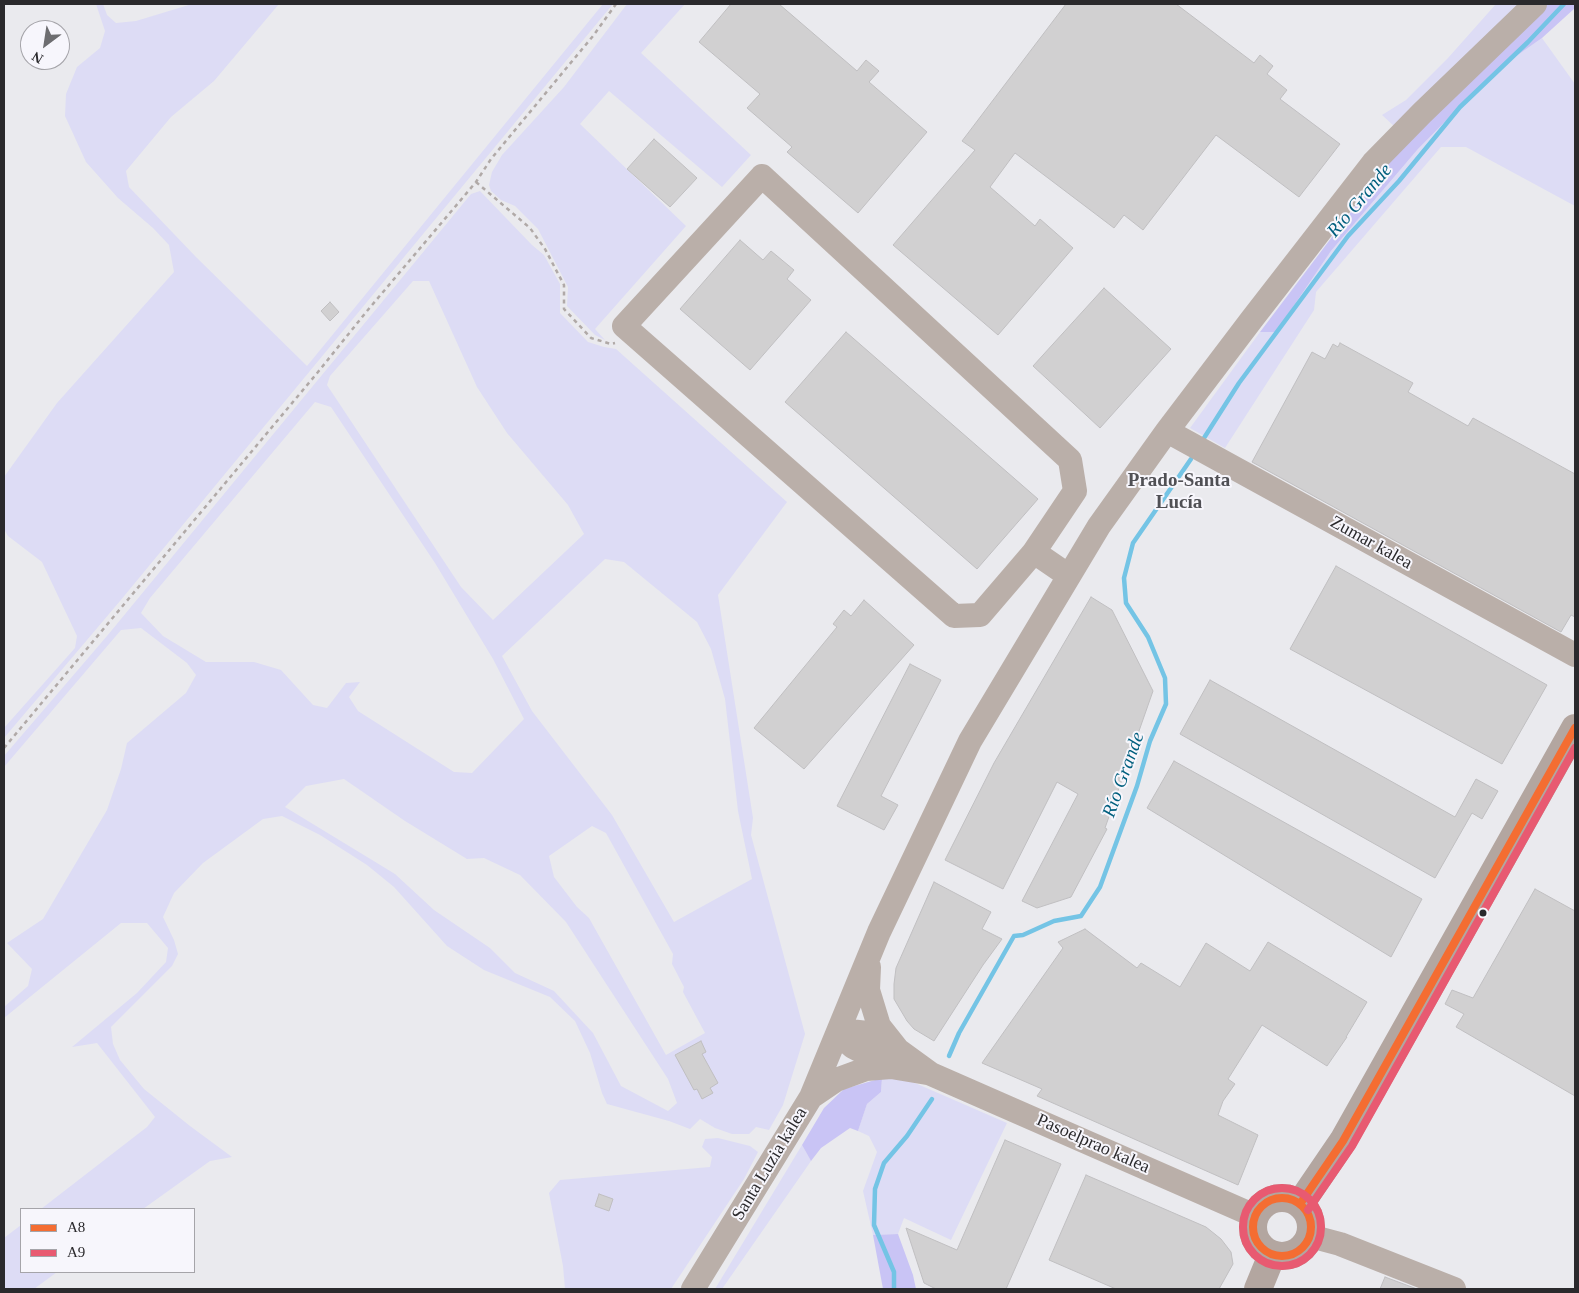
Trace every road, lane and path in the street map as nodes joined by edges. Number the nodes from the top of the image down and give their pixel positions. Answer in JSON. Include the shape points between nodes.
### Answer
{"nodes":[{"id":1,"x":616,"y":4,"type":"edge"},
{"id":2,"x":1535,"y":4,"type":"edge"},
{"id":3,"x":476,"y":182,"type":"junction"},
{"id":4,"x":639,"y":338,"type":"junction"},
{"id":5,"x":1167,"y":431,"type":"junction"},
{"id":6,"x":1034,"y":552,"type":"junction"},
{"id":7,"x":1069,"y":576,"type":"junction"},
{"id":8,"x":1575,"y":654,"type":"edge"},
{"id":9,"x":1575,"y":728,"type":"edge"},
{"id":10,"x":4,"y":748,"type":"edge"},
{"id":11,"x":870,"y":956,"type":"junction"},
{"id":12,"x":838,"y":1034,"type":"junction"},
{"id":13,"x":895,"y":1059,"type":"junction"},
{"id":14,"x":811,"y":1097,"type":"junction"},
{"id":15,"x":1300,"y":1204,"type":"junction"},
{"id":16,"x":1255,"y":1216,"type":"junction"},
{"id":17,"x":1310,"y":1236,"type":"junction"},
{"id":18,"x":1272,"y":1254,"type":"junction"},
{"id":19,"x":693,"y":1289,"type":"edge"},
{"id":20,"x":1258,"y":1289,"type":"edge"},
{"id":21,"x":1454,"y":1289,"type":"edge"}],
"edges":[{"from":1,"to":3,"type":"path"},
{"from":2,"to":5,"type":"street","name":"Santa Luzia kalea","via":[[1373,163]]},
{"from":3,"to":4,"type":"path","via":[[530,228],[564,285],[564,309],[591,338],[611,344]]},
{"from":3,"to":10,"type":"path"},
{"from":4,"to":6,"type":"street","via":[[954,616],[980,615]]},
{"from":4,"to":6,"type":"street","via":[[624,326],[762,176],[1070,460],[1075,490]]},
{"from":5,"to":7,"type":"street","name":"Santa Luzia kalea","via":[[1099,526]]},
{"from":5,"to":8,"type":"street","name":"Zumar kalea"},
{"from":6,"to":7,"type":"street"},
{"from":7,"to":11,"type":"street","name":"Santa Luzia kalea","via":[[970,741]]},
{"from":9,"to":15,"type":"main road","via":[[1343,1141]]},
{"from":11,"to":12,"type":"street","name":"Santa Luzia kalea"},
{"from":11,"to":13,"type":"street","via":[[868,990],[879,1026]]},
{"from":12,"to":13,"type":"street","via":[[853,1047]]},
{"from":12,"to":14,"type":"street","name":"Santa Luzia kalea"},
{"from":13,"to":14,"type":"street","via":[[836,1080]]},
{"from":13,"to":16,"type":"street","name":"Pasoelprao kalea"},
{"from":14,"to":19,"type":"street","name":"Santa Luzia kalea"},
{"from":15,"to":16,"type":"main road","via":[[1288,1198],[1275,1198],[1263,1204]]},
{"from":15,"to":17,"type":"main road","via":[[1308,1213]]},
{"from":16,"to":18,"type":"main road","via":[[1252,1225],[1257,1243]]},
{"from":17,"to":18,"type":"main road","via":[[1299,1251],[1281,1256]]},
{"from":17,"to":21,"type":"street","via":[[1340,1244]]},
{"from":18,"to":20,"type":"main road"}]}
